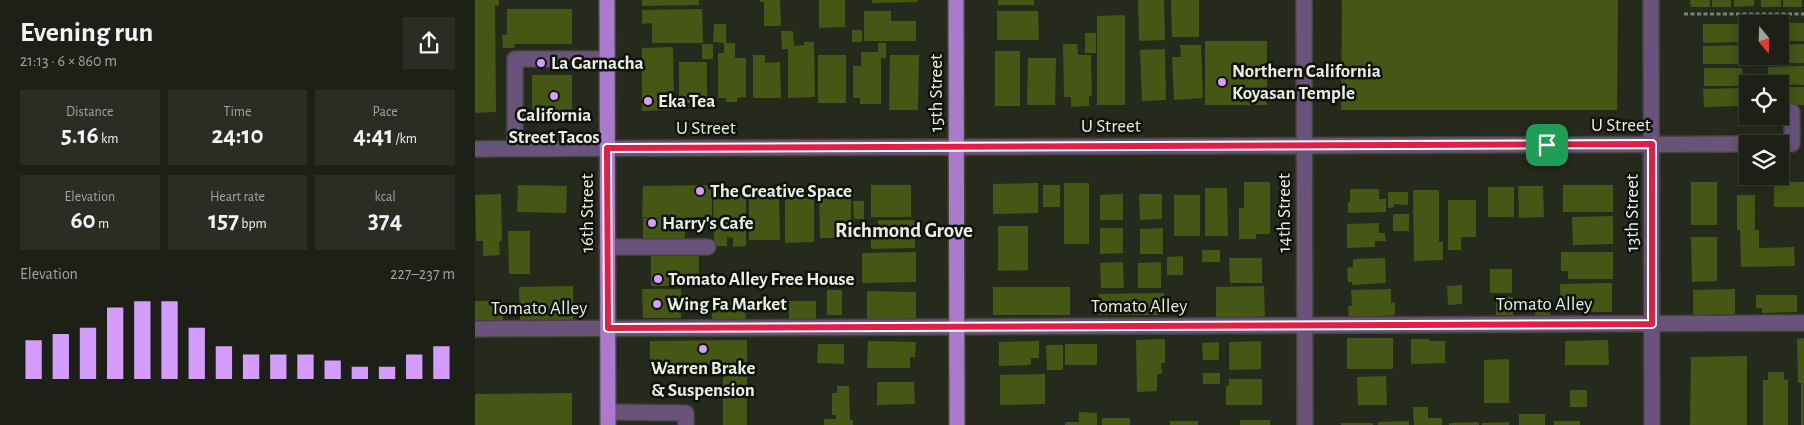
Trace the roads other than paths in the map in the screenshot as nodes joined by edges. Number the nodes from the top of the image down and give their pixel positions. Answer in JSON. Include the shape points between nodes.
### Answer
{"nodes":[{"id":1,"x":607,"y":0,"type":"edge"},
{"id":2,"x":956,"y":0,"type":"edge"},
{"id":3,"x":1304,"y":0,"type":"edge"},
{"id":4,"x":1651,"y":0,"type":"edge"},
{"id":5,"x":607,"y":59,"type":"junction"},
{"id":6,"x":1792,"y":112,"type":"dead end"},
{"id":7,"x":1652,"y":144,"type":"junction"},
{"id":8,"x":1739,"y":144,"type":"edge"},
{"id":9,"x":1792,"y":144,"type":"edge"},
{"id":10,"x":1304,"y":146,"type":"junction"},
{"id":11,"x":957,"y":147,"type":"junction"},
{"id":12,"x":607,"y":148,"type":"junction"},
{"id":13,"x":475,"y":149,"type":"edge"},
{"id":14,"x":515,"y":149,"type":"junction"},
{"id":15,"x":607,"y":247,"type":"junction"},
{"id":16,"x":708,"y":247,"type":"dead end"},
{"id":17,"x":1804,"y":323,"type":"edge"},
{"id":18,"x":1652,"y":324,"type":"junction"},
{"id":19,"x":1305,"y":325,"type":"junction"},
{"id":20,"x":957,"y":327,"type":"junction"},
{"id":21,"x":608,"y":328,"type":"junction"},
{"id":22,"x":475,"y":329,"type":"edge"},
{"id":23,"x":608,"y":419,"type":"edge"},
{"id":24,"x":686,"y":425,"type":"edge"},
{"id":25,"x":957,"y":425,"type":"edge"},
{"id":26,"x":1305,"y":425,"type":"edge"},
{"id":27,"x":1652,"y":425,"type":"edge"}],
"edges":[{"from":1,"to":5,"type":"main road","name":"16th Street"},
{"from":2,"to":11,"type":"main road","name":"15th Street"},
{"from":3,"to":10,"type":"street","name":"14th Street"},
{"from":4,"to":7,"type":"street","name":"13th Street"},
{"from":5,"to":12,"type":"main road","name":"16th Street"},
{"from":5,"to":14,"type":"street","via":[[515,59]]},
{"from":6,"to":9,"type":"street"},
{"from":7,"to":8,"type":"street","name":"U Street"},
{"from":7,"to":10,"type":"street","name":"U Street"},
{"from":7,"to":18,"type":"street","name":"13th Street"},
{"from":10,"to":11,"type":"street","name":"U Street"},
{"from":10,"to":19,"type":"street","name":"14th Street"},
{"from":11,"to":12,"type":"street","name":"U Street"},
{"from":11,"to":20,"type":"main road","name":"15th Street"},
{"from":12,"to":14,"type":"street","name":"U Street"},
{"from":12,"to":15,"type":"main road","name":"16th Street"},
{"from":13,"to":14,"type":"street","name":"U Street"},
{"from":15,"to":16,"type":"street"},
{"from":15,"to":21,"type":"main road","name":"16th Street"},
{"from":17,"to":18,"type":"street","name":"Tomato Alley"},
{"from":18,"to":19,"type":"street","name":"Tomato Alley"},
{"from":18,"to":27,"type":"street","name":"13th Street"},
{"from":19,"to":20,"type":"street","name":"Tomato Alley"},
{"from":19,"to":26,"type":"street","name":"14th Street"},
{"from":20,"to":21,"type":"street","name":"Tomato Alley"},
{"from":20,"to":25,"type":"main road","name":"15th Street"},
{"from":21,"to":22,"type":"street","name":"Tomato Alley"},
{"from":21,"to":23,"type":"main road","name":"16th Street"},
{"from":23,"to":24,"type":"street","via":[[686,413]]}]}
